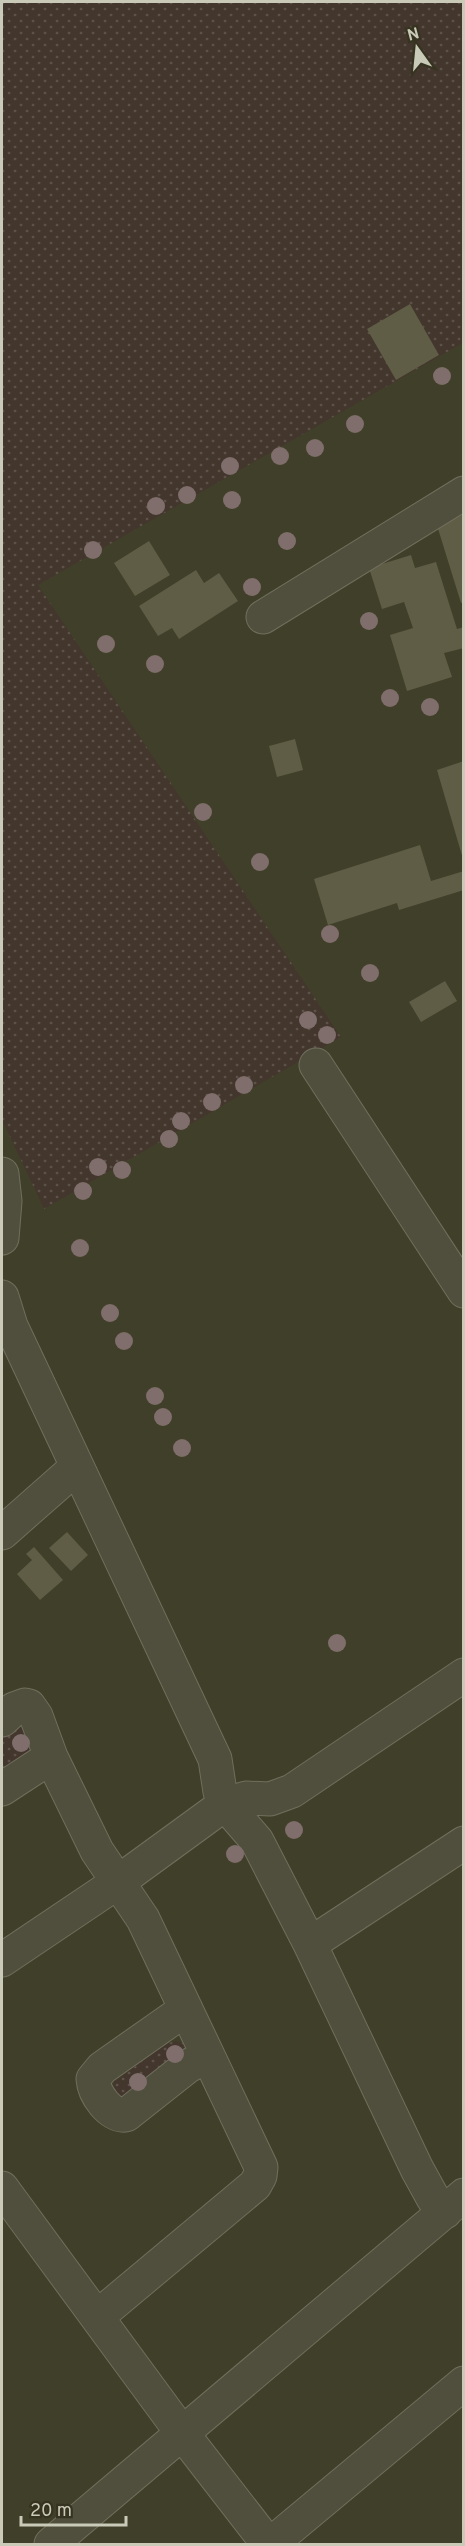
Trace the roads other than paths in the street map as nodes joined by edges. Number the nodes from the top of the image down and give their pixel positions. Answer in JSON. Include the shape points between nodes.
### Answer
{"nodes":[{"id":1,"x":464,"y":493,"type":"edge"},
{"id":2,"x":263,"y":617,"type":"dead end"},
{"id":3,"x":316,"y":1065,"type":"dead end"},
{"id":4,"x":2,"y":1174,"type":"edge"},
{"id":5,"x":2,"y":1238,"type":"edge"},
{"id":6,"x":464,"y":1291,"type":"edge"},
{"id":7,"x":2,"y":1297,"type":"edge"},
{"id":8,"x":77,"y":1467,"type":"junction"},
{"id":9,"x":2,"y":1533,"type":"edge"},
{"id":10,"x":464,"y":1675,"type":"edge"},
{"id":11,"x":2,"y":1720,"type":"edge"},
{"id":12,"x":51,"y":1757,"type":"junction"},
{"id":13,"x":2,"y":1789,"type":"edge"},
{"id":14,"x":225,"y":1804,"type":"junction"},
{"id":15,"x":464,"y":1843,"type":"edge"},
{"id":16,"x":118,"y":1882,"type":"junction"},
{"id":17,"x":310,"y":1944,"type":"junction"},
{"id":18,"x":2,"y":1960,"type":"edge"},
{"id":19,"x":186,"y":2009,"type":"junction"},
{"id":20,"x":208,"y":2056,"type":"junction"},
{"id":21,"x":2,"y":2188,"type":"edge"},
{"id":22,"x":454,"y":2203,"type":"edge"},
{"id":23,"x":97,"y":2317,"type":"junction"},
{"id":24,"x":464,"y":2383,"type":"edge"},
{"id":25,"x":182,"y":2433,"type":"junction"},
{"id":26,"x":51,"y":2544,"type":"edge"},
{"id":27,"x":270,"y":2544,"type":"edge"}],
"edges":[{"from":1,"to":2,"type":"street"},
{"from":3,"to":6,"type":"street"},
{"from":4,"to":5,"type":"street"},
{"from":7,"to":8,"type":"street","via":[[11,1326]]},
{"from":8,"to":9,"type":"street"},
{"from":8,"to":14,"type":"street","via":[[211,1749]]},
{"from":10,"to":14,"type":"street","via":[[292,1791],[270,1799],[246,1798]]},
{"from":11,"to":12,"type":"street","via":[[20,1706],[29,1707]]},
{"from":12,"to":13,"type":"street"},
{"from":12,"to":16,"type":"street","via":[[97,1851]]},
{"from":14,"to":16,"type":"street"},
{"from":14,"to":17,"type":"street","via":[[257,1841]]},
{"from":15,"to":17,"type":"street"},
{"from":16,"to":18,"type":"street"},
{"from":16,"to":19,"type":"street","via":[[143,1919]]},
{"from":17,"to":22,"type":"street","via":[[417,2169],[436,2202]]},
{"from":19,"to":20,"type":"street"},
{"from":19,"to":20,"type":"street","via":[[102,2068],[93,2085],[115,2114],[126,2115],[188,2066]]},
{"from":20,"to":23,"type":"street","via":[[259,2159],[260,2176],[255,2185]]},
{"from":21,"to":23,"type":"street"},
{"from":22,"to":25,"type":"street"},
{"from":23,"to":25,"type":"street"},
{"from":24,"to":27,"type":"street"},
{"from":25,"to":26,"type":"street"},
{"from":25,"to":27,"type":"street"}]}
